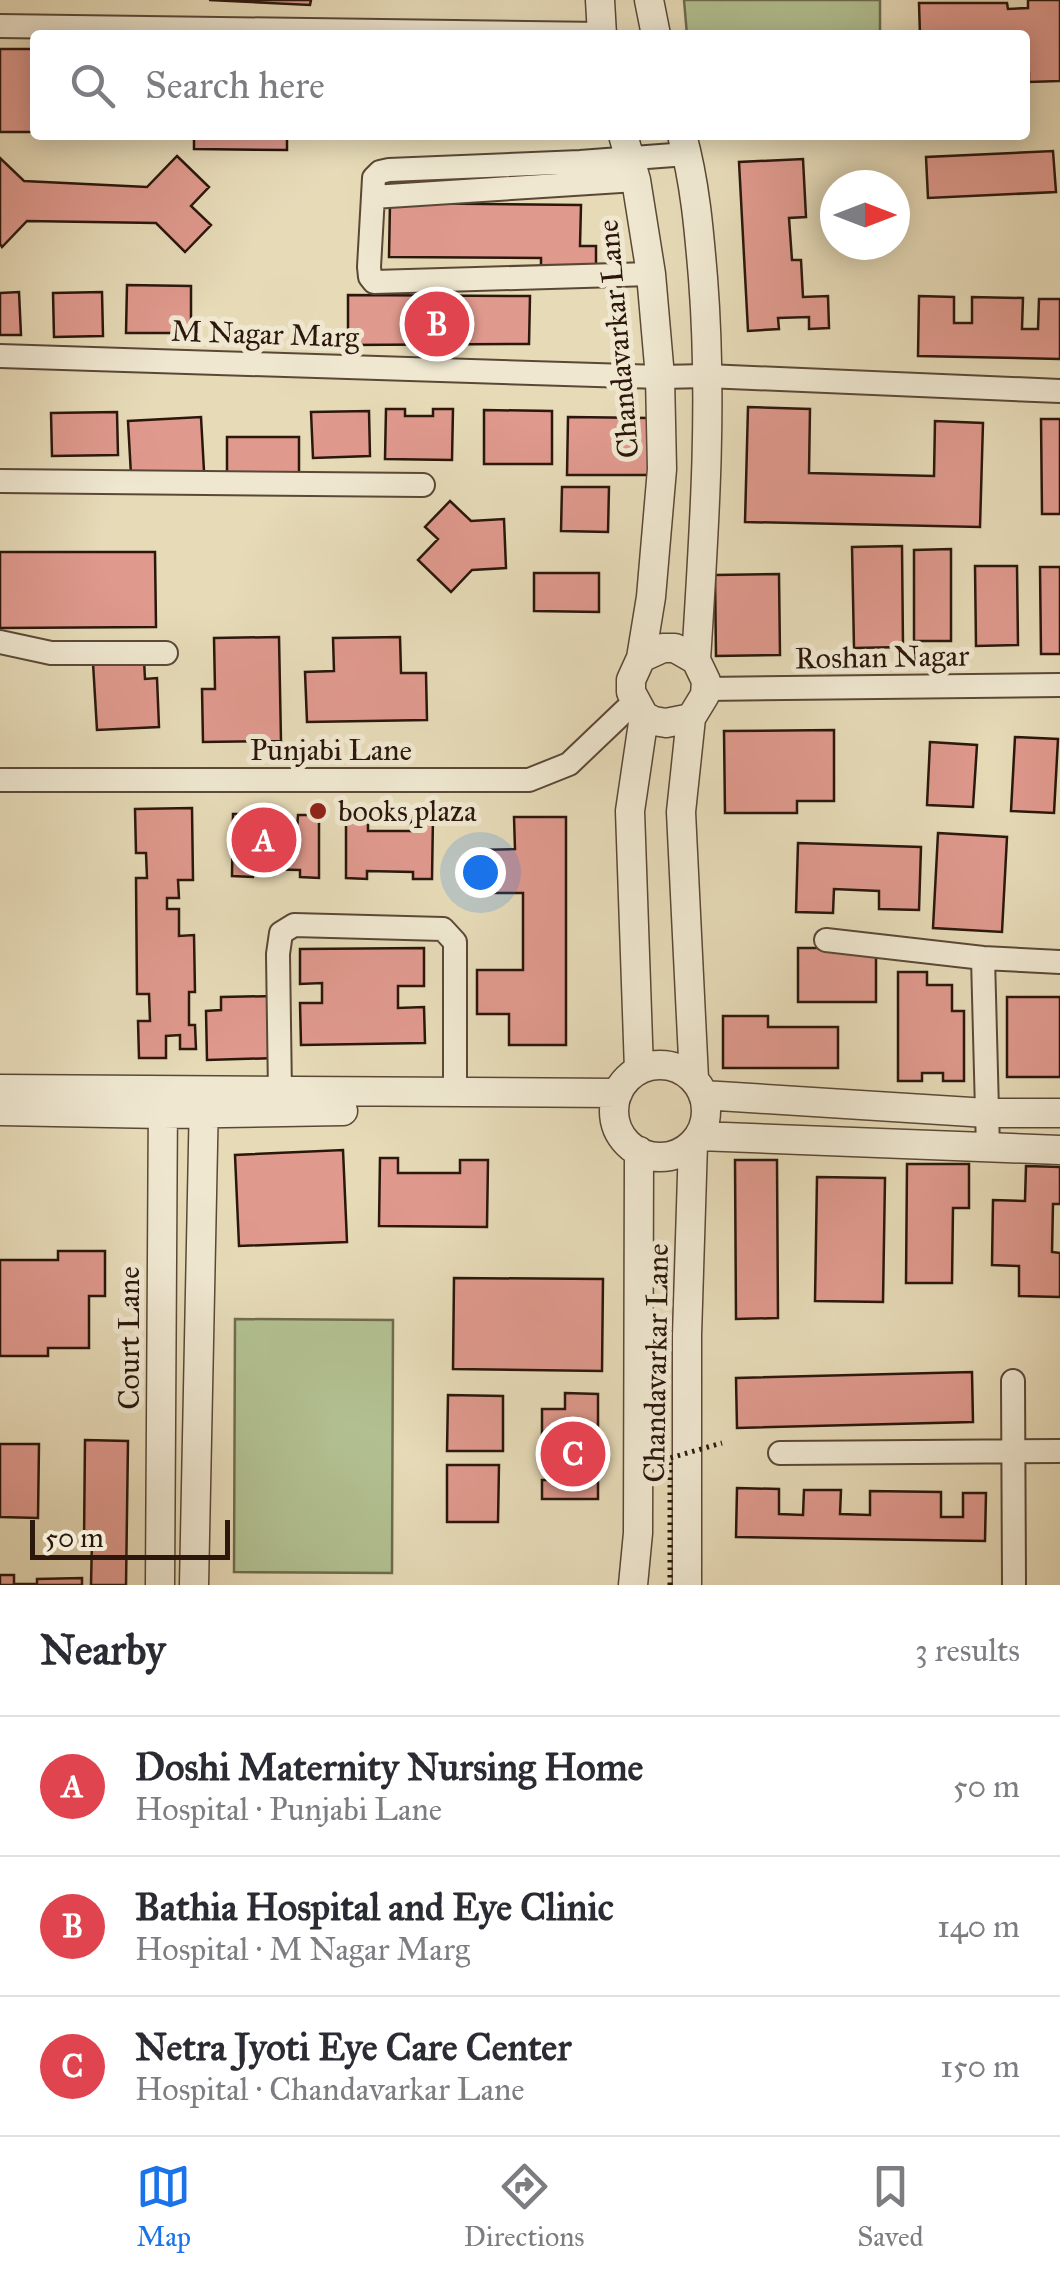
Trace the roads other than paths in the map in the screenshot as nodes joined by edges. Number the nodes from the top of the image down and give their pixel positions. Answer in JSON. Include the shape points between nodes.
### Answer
{"nodes":[{"id":1,"x":600,"y":0,"type":"edge"},
{"id":2,"x":649,"y":0,"type":"edge"},
{"id":3,"x":0,"y":26,"type":"edge"},
{"id":4,"x":301,"y":30,"type":"edge"},
{"id":5,"x":602,"y":30,"type":"edge"},
{"id":6,"x":655,"y":30,"type":"edge"},
{"id":7,"x":684,"y":144,"type":"edge"},
{"id":8,"x":629,"y":158,"type":"edge"},
{"id":9,"x":651,"y":274,"type":"junction"},
{"id":10,"x":0,"y":356,"type":"edge"},
{"id":11,"x":708,"y":376,"type":"junction"},
{"id":12,"x":660,"y":377,"type":"junction"},
{"id":13,"x":1060,"y":391,"type":"edge"},
{"id":14,"x":0,"y":481,"type":"edge"},
{"id":15,"x":423,"y":485,"type":"dead end"},
{"id":16,"x":0,"y":642,"type":"edge"},
{"id":17,"x":166,"y":653,"type":"dead end"},
{"id":18,"x":641,"y":658,"type":"junction"},
{"id":19,"x":696,"y":660,"type":"junction"},
{"id":20,"x":1060,"y":685,"type":"edge"},
{"id":21,"x":705,"y":690,"type":"junction"},
{"id":22,"x":639,"y":709,"type":"junction"},
{"id":23,"x":691,"y":718,"type":"junction"},
{"id":24,"x":0,"y":780,"type":"edge"},
{"id":25,"x":826,"y":940,"type":"dead end"},
{"id":26,"x":983,"y":958,"type":"junction"},
{"id":27,"x":1060,"y":962,"type":"edge"},
{"id":28,"x":639,"y":1070,"type":"junction"},
{"id":29,"x":699,"y":1088,"type":"junction"},
{"id":30,"x":0,"y":1089,"type":"edge"},
{"id":31,"x":280,"y":1092,"type":"junction"},
{"id":32,"x":456,"y":1093,"type":"junction"},
{"id":33,"x":616,"y":1100,"type":"junction"},
{"id":34,"x":163,"y":1103,"type":"junction"},
{"id":35,"x":204,"y":1103,"type":"junction"},
{"id":36,"x":0,"y":1111,"type":"edge"},
{"id":37,"x":987,"y":1113,"type":"junction"},
{"id":38,"x":1060,"y":1113,"type":"edge"},
{"id":39,"x":696,"y":1139,"type":"junction"},
{"id":40,"x":988,"y":1149,"type":"junction"},
{"id":41,"x":1060,"y":1150,"type":"edge"},
{"id":42,"x":639,"y":1151,"type":"junction"},
{"id":43,"x":1013,"y":1382,"type":"dead end"},
{"id":44,"x":1014,"y":1451,"type":"junction"},
{"id":45,"x":1060,"y":1451,"type":"edge"},
{"id":46,"x":780,"y":1453,"type":"dead end"},
{"id":47,"x":160,"y":1585,"type":"edge"},
{"id":48,"x":194,"y":1585,"type":"edge"},
{"id":49,"x":634,"y":1585,"type":"edge"},
{"id":50,"x":687,"y":1585,"type":"edge"},
{"id":51,"x":1014,"y":1585,"type":"edge"}],
"edges":[{"from":1,"to":5,"type":"street"},
{"from":2,"to":6,"type":"street"},
{"from":3,"to":4,"type":"street"},
{"from":7,"to":8,"type":"street"},
{"from":7,"to":11,"type":"street","via":[[698,219]]},
{"from":8,"to":9,"type":"street","name":"Chandavarkar Lane"},
{"from":8,"to":9,"type":"street","via":[[372,197],[370,277],[374,282]]},
{"from":9,"to":12,"type":"street","name":"Chandavarkar Lane"},
{"from":10,"to":12,"type":"street","name":"M Nagar Marg"},
{"from":11,"to":12,"type":"street","name":"M Nagar Marg"},
{"from":11,"to":13,"type":"street","name":"M Nagar Marg"},
{"from":11,"to":19,"type":"street"},
{"from":12,"to":18,"type":"street","name":"Chandavarkar Lane","via":[[662,469]]},
{"from":14,"to":15,"type":"street"},
{"from":16,"to":17,"type":"street","via":[[51,654]]},
{"from":18,"to":19,"type":"street","via":[[663,648]]},
{"from":18,"to":22,"type":"street","name":"Chandavarkar Lane","via":[[631,680]]},
{"from":19,"to":21,"type":"street"},
{"from":20,"to":21,"type":"street","name":"Roshan Nagar"},
{"from":21,"to":23,"type":"street"},
{"from":22,"to":23,"type":"street","via":[[666,723]]},
{"from":22,"to":24,"type":"street","name":"Punjabi Lane","via":[[569,764],[529,780]]},
{"from":22,"to":28,"type":"street","name":"Chandavarkar Lane","via":[[630,811]]},
{"from":23,"to":29,"type":"street","via":[[681,812]]},
{"from":25,"to":26,"type":"street"},
{"from":26,"to":27,"type":"street"},
{"from":26,"to":37,"type":"street"},
{"from":28,"to":29,"type":"street","via":[[679,1068]]},
{"from":28,"to":33,"type":"street"},
{"from":29,"to":37,"type":"street"},
{"from":29,"to":39,"type":"street","via":[[706,1118]]},
{"from":30,"to":34,"type":"street"},
{"from":31,"to":32,"type":"street"},
{"from":31,"to":32,"type":"street","via":[[278,954],[281,934],[294,926],[442,929],[454,942]]},
{"from":31,"to":35,"type":"street"},
{"from":32,"to":33,"type":"street"},
{"from":33,"to":35,"type":"street"},
{"from":33,"to":42,"type":"street","via":[[622,1137]]},
{"from":34,"to":35,"type":"street"},
{"from":34,"to":36,"type":"street"},
{"from":34,"to":47,"type":"street","name":"Court Lane"},
{"from":35,"to":48,"type":"street"},
{"from":37,"to":38,"type":"street"},
{"from":37,"to":40,"type":"street"},
{"from":39,"to":40,"type":"street"},
{"from":39,"to":42,"type":"street","via":[[664,1157]]},
{"from":39,"to":50,"type":"street","name":"Chandavarkar Lane","via":[[686,1335]]},
{"from":40,"to":41,"type":"street"},
{"from":42,"to":49,"type":"street","name":"Chandavarkar Lane"},
{"from":43,"to":44,"type":"street"},
{"from":44,"to":45,"type":"street"},
{"from":44,"to":46,"type":"street"},
{"from":44,"to":51,"type":"street"}]}
